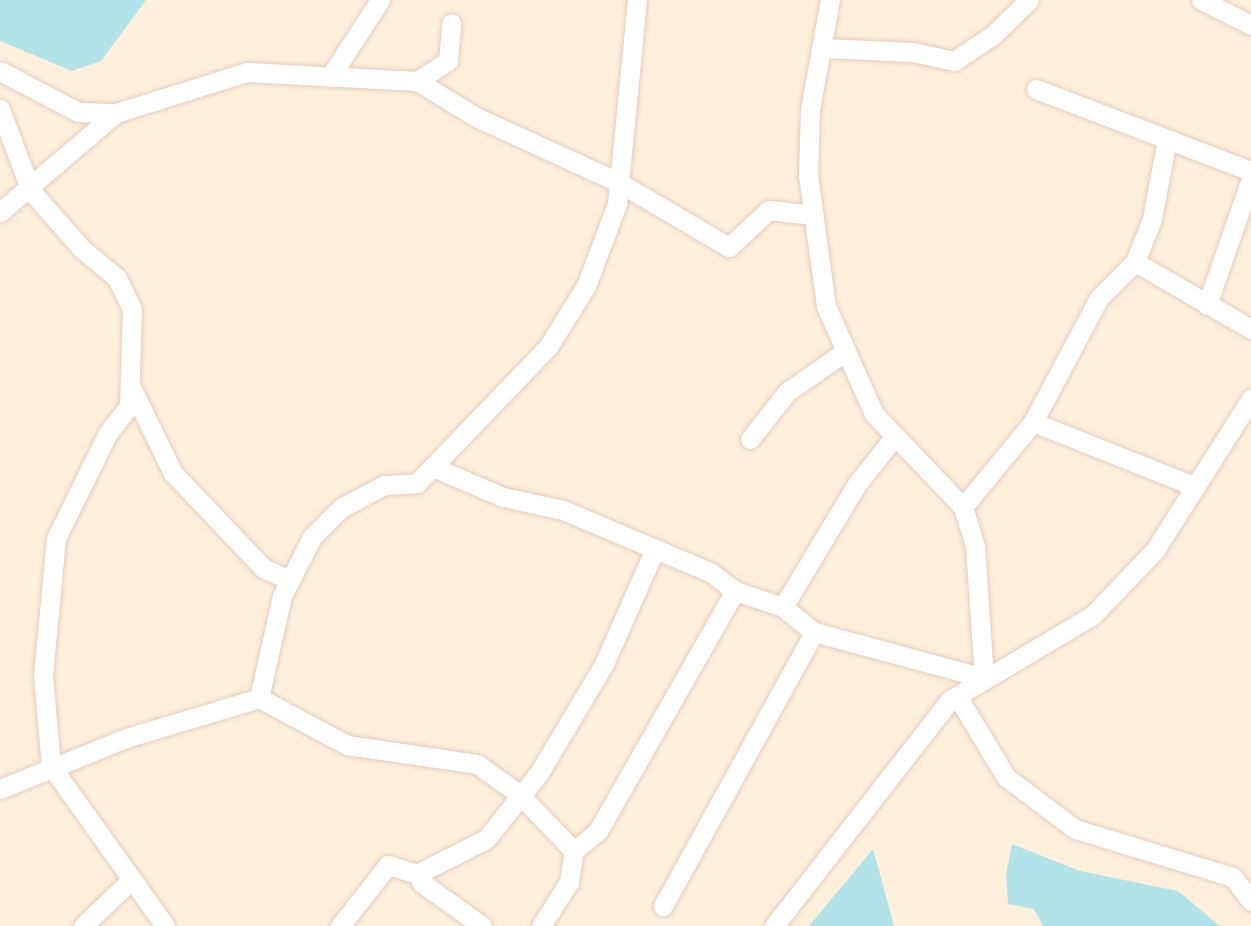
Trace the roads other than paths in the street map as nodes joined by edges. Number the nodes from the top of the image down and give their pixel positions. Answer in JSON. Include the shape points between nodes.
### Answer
{"nodes":[{"id":1,"x":380,"y":0,"type":"edge"},
{"id":2,"x":637,"y":0,"type":"edge"},
{"id":3,"x":830,"y":0,"type":"edge"},
{"id":4,"x":1029,"y":0,"type":"edge"},
{"id":5,"x":1201,"y":0,"type":"edge"},
{"id":6,"x":452,"y":23,"type":"dead end"},
{"id":7,"x":1251,"y":25,"type":"edge"},
{"id":8,"x":823,"y":48,"type":"junction"},
{"id":9,"x":0,"y":71,"type":"edge"},
{"id":10,"x":330,"y":77,"type":"junction"},
{"id":11,"x":417,"y":81,"type":"junction"},
{"id":12,"x":1036,"y":89,"type":"dead end"},
{"id":13,"x":0,"y":109,"type":"edge"},
{"id":14,"x":116,"y":113,"type":"junction"},
{"id":15,"x":1167,"y":139,"type":"junction"},
{"id":16,"x":1251,"y":171,"type":"edge"},
{"id":17,"x":1251,"y":179,"type":"edge"},
{"id":18,"x":618,"y":182,"type":"junction"},
{"id":19,"x":31,"y":191,"type":"junction"},
{"id":20,"x":0,"y":212,"type":"edge"},
{"id":21,"x":814,"y":215,"type":"junction"},
{"id":22,"x":1135,"y":262,"type":"junction"},
{"id":23,"x":1207,"y":305,"type":"junction"},
{"id":24,"x":1251,"y":329,"type":"edge"},
{"id":25,"x":846,"y":351,"type":"junction"},
{"id":26,"x":131,"y":386,"type":"junction"},
{"id":27,"x":1251,"y":399,"type":"edge"},
{"id":28,"x":1033,"y":422,"type":"junction"},
{"id":29,"x":895,"y":436,"type":"junction"},
{"id":30,"x":750,"y":439,"type":"dead end"},
{"id":31,"x":433,"y":467,"type":"junction"},
{"id":32,"x":1196,"y":487,"type":"junction"},
{"id":33,"x":963,"y":507,"type":"junction"},
{"id":34,"x":655,"y":549,"type":"junction"},
{"id":35,"x":290,"y":580,"type":"junction"},
{"id":36,"x":735,"y":591,"type":"junction"},
{"id":37,"x":783,"y":607,"type":"junction"},
{"id":38,"x":814,"y":632,"type":"junction"},
{"id":39,"x":984,"y":678,"type":"junction"},
{"id":40,"x":957,"y":696,"type":"junction"},
{"id":41,"x":259,"y":698,"type":"junction"},
{"id":42,"x":51,"y":766,"type":"junction"},
{"id":43,"x":0,"y":789,"type":"edge"},
{"id":44,"x":519,"y":794,"type":"junction"},
{"id":45,"x":574,"y":851,"type":"junction"},
{"id":46,"x":417,"y":874,"type":"junction"},
{"id":47,"x":132,"y":879,"type":"junction"},
{"id":48,"x":1251,"y":901,"type":"edge"},
{"id":49,"x":663,"y":906,"type":"dead end"},
{"id":50,"x":83,"y":926,"type":"edge"},
{"id":51,"x":165,"y":926,"type":"edge"},
{"id":52,"x":340,"y":926,"type":"edge"},
{"id":53,"x":482,"y":926,"type":"edge"},
{"id":54,"x":541,"y":926,"type":"edge"},
{"id":55,"x":774,"y":926,"type":"edge"}],
"edges":[{"from":1,"to":10,"type":"street"},
{"from":2,"to":18,"type":"street","via":[[632,33],[635,62]]},
{"from":3,"to":8,"type":"street"},
{"from":4,"to":8,"type":"street","via":[[993,35],[954,61],[913,52]]},
{"from":5,"to":7,"type":"street"},
{"from":6,"to":11,"type":"street","via":[[448,61]]},
{"from":8,"to":21,"type":"street","via":[[810,109]]},
{"from":9,"to":14,"type":"street","via":[[78,112]]},
{"from":10,"to":11,"type":"street"},
{"from":10,"to":14,"type":"street","via":[[247,72]]},
{"from":11,"to":18,"type":"street","via":[[476,117]]},
{"from":12,"to":15,"type":"street"},
{"from":13,"to":19,"type":"street"},
{"from":14,"to":19,"type":"street"},
{"from":15,"to":16,"type":"street"},
{"from":15,"to":22,"type":"street","via":[[1152,219]]},
{"from":17,"to":23,"type":"street"},
{"from":18,"to":21,"type":"street","via":[[729,247],[769,211]]},
{"from":18,"to":31,"type":"street","via":[[612,224],[586,286],[548,347]]},
{"from":19,"to":20,"type":"street"},
{"from":19,"to":26,"type":"street","via":[[82,249],[117,278],[132,309]]},
{"from":21,"to":25,"type":"street","via":[[826,306]]},
{"from":22,"to":23,"type":"street"},
{"from":22,"to":28,"type":"street","via":[[1099,298]]},
{"from":23,"to":24,"type":"street"},
{"from":25,"to":29,"type":"street","via":[[874,414]]},
{"from":25,"to":30,"type":"street","via":[[787,392]]},
{"from":26,"to":35,"type":"street","via":[[173,473],[263,568]]},
{"from":26,"to":42,"type":"street","via":[[129,406],[108,433],[56,538],[43,675]]},
{"from":27,"to":32,"type":"street"},
{"from":28,"to":32,"type":"street"},
{"from":28,"to":33,"type":"street"},
{"from":29,"to":33,"type":"street"},
{"from":29,"to":37,"type":"street","via":[[857,484]]},
{"from":31,"to":34,"type":"street","via":[[503,497],[563,510]]},
{"from":31,"to":35,"type":"street","via":[[417,483],[384,485],[341,508],[312,537]]},
{"from":32,"to":39,"type":"street","via":[[1155,550],[1093,615]]},
{"from":33,"to":39,"type":"street","via":[[975,546]]},
{"from":34,"to":36,"type":"street","via":[[710,572]]},
{"from":34,"to":44,"type":"street","via":[[604,664],[539,773]]},
{"from":35,"to":41,"type":"street"},
{"from":36,"to":37,"type":"street"},
{"from":36,"to":45,"type":"street","via":[[598,831]]},
{"from":37,"to":38,"type":"street"},
{"from":38,"to":39,"type":"street"},
{"from":38,"to":49,"type":"street"},
{"from":39,"to":40,"type":"street"},
{"from":40,"to":48,"type":"street","via":[[1006,777],[1075,829],[1233,877]]},
{"from":40,"to":55,"type":"street"},
{"from":41,"to":42,"type":"street"},
{"from":41,"to":44,"type":"street","via":[[347,745],[477,764]]},
{"from":42,"to":43,"type":"street"},
{"from":42,"to":47,"type":"street"},
{"from":44,"to":45,"type":"street"},
{"from":44,"to":46,"type":"street","via":[[486,839]]},
{"from":45,"to":54,"type":"street","via":[[569,882]]},
{"from":46,"to":52,"type":"street","via":[[388,865]]},
{"from":46,"to":53,"type":"street"},
{"from":47,"to":50,"type":"street"},
{"from":47,"to":51,"type":"street"}]}
